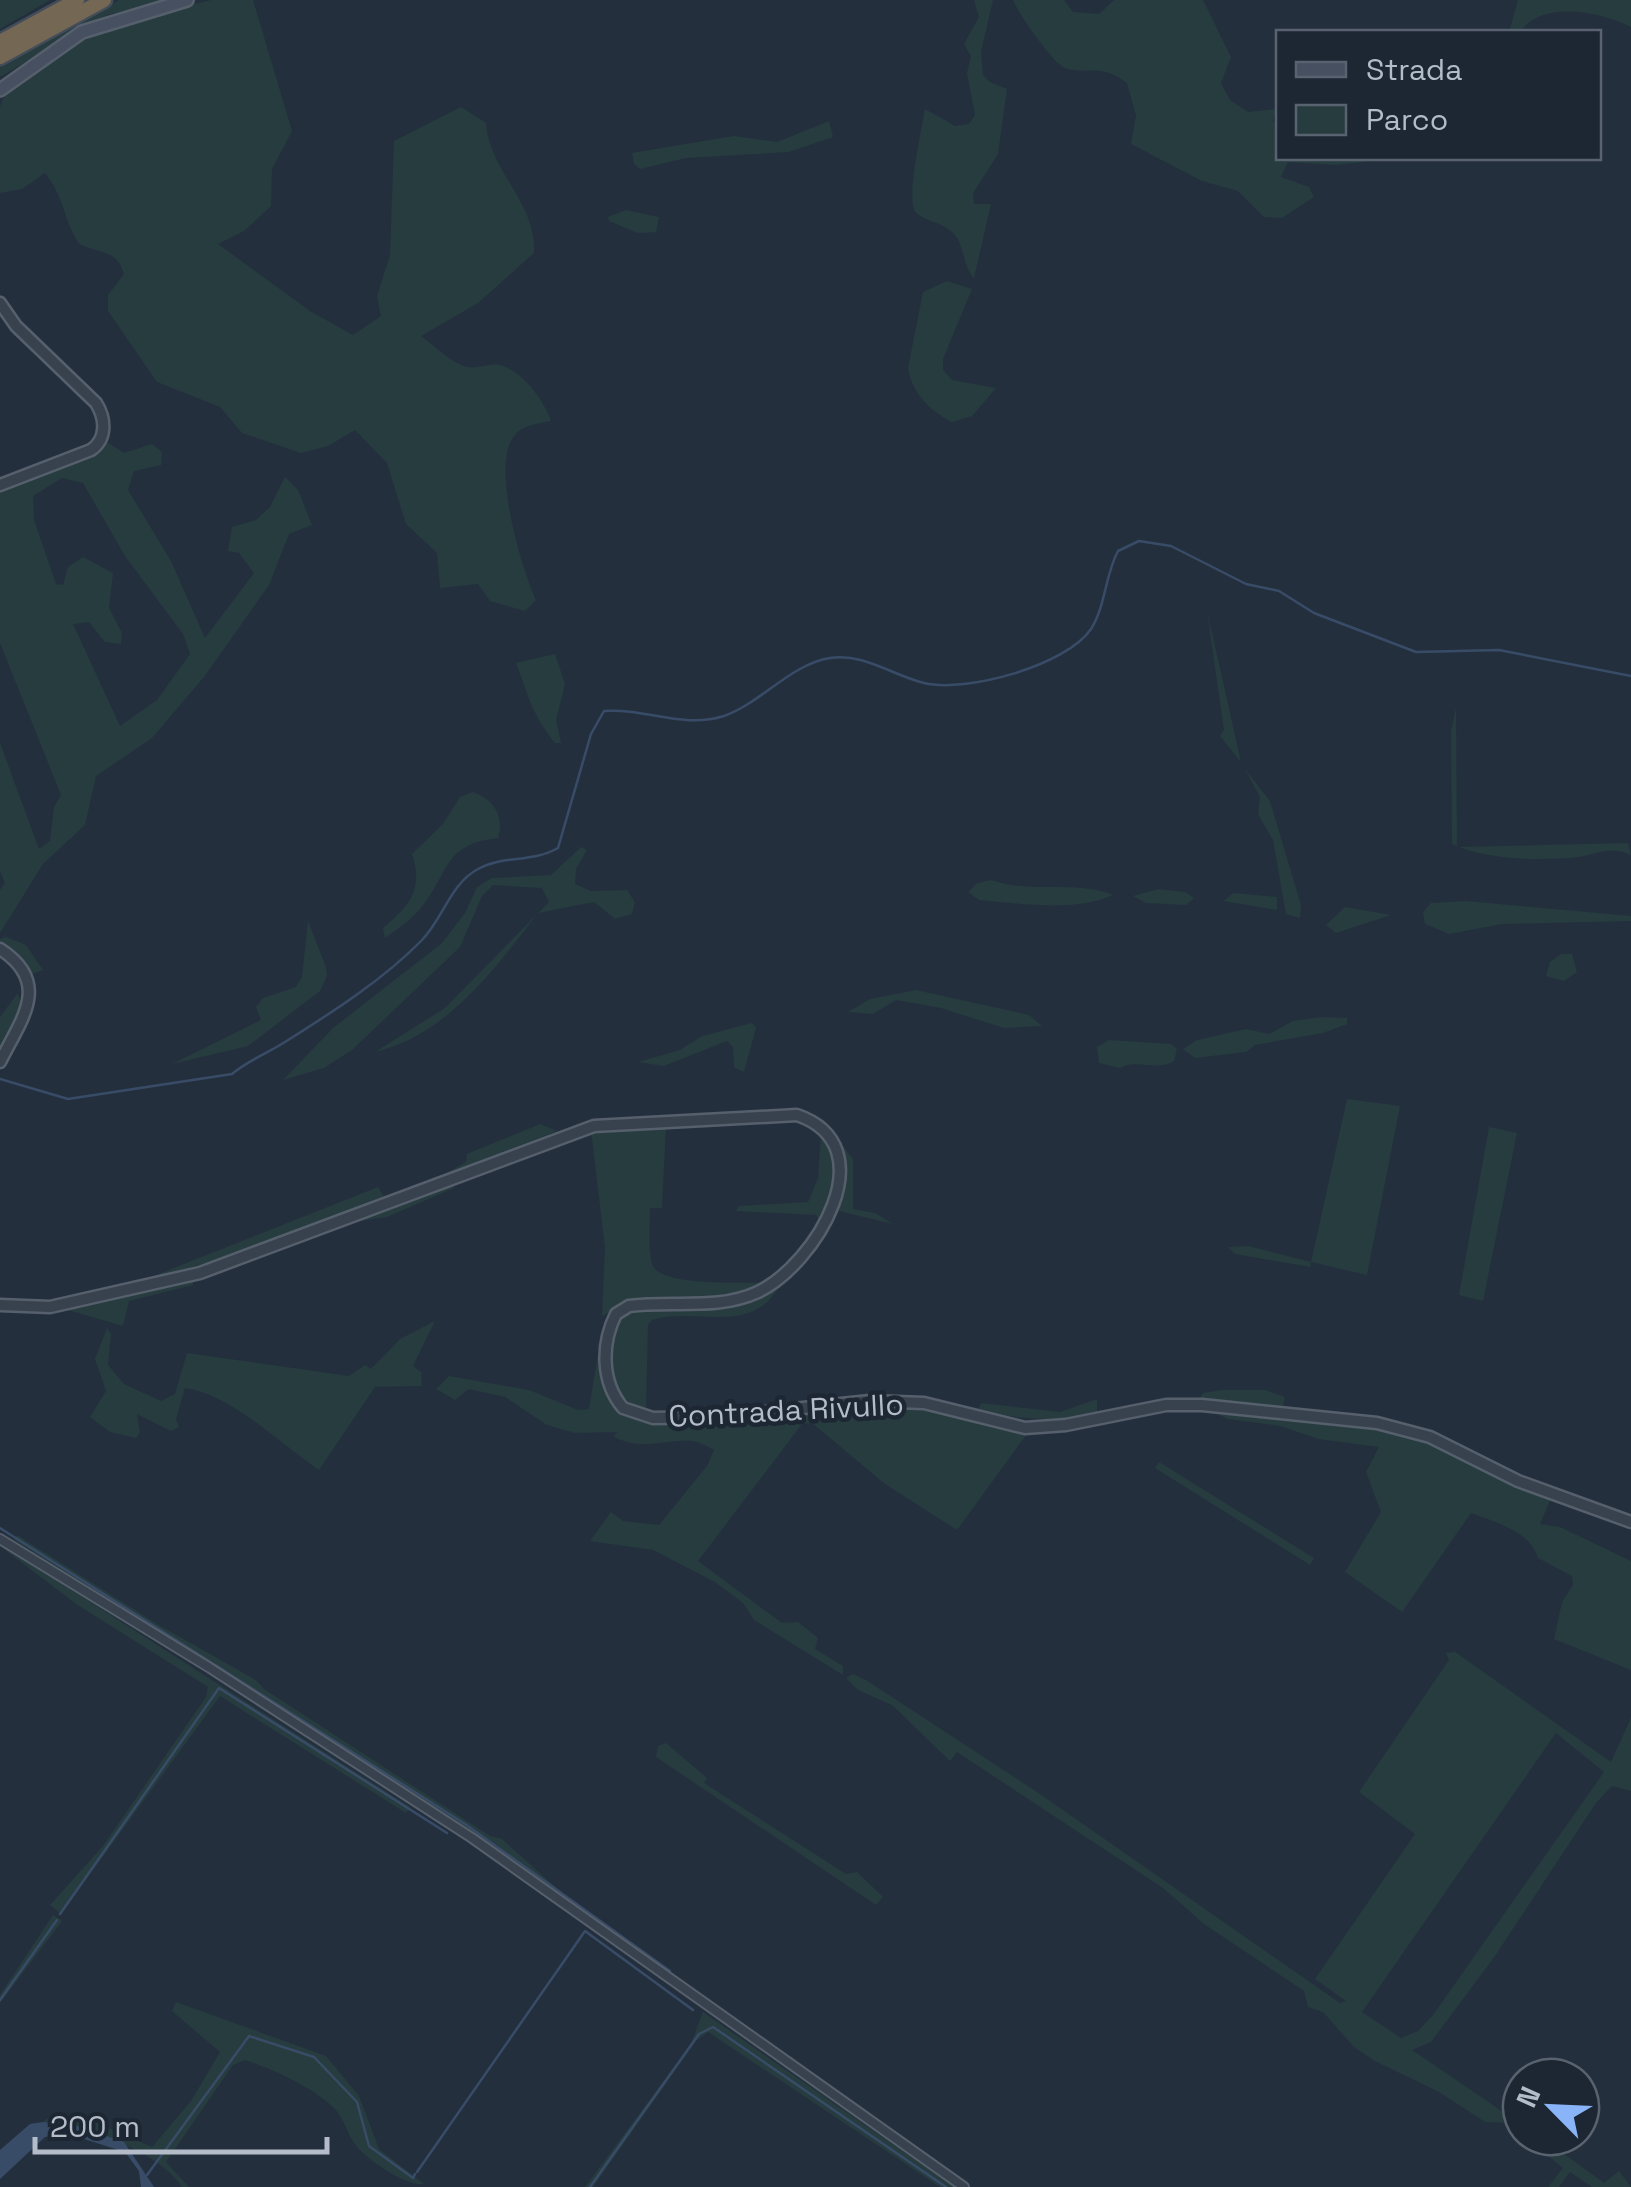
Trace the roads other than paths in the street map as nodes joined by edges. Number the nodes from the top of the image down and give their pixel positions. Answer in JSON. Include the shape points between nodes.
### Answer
{"nodes":[{"id":1,"x":76,"y":0,"type":"edge"},
{"id":2,"x":104,"y":0,"type":"edge"},
{"id":3,"x":187,"y":0,"type":"edge"},
{"id":4,"x":0,"y":42,"type":"edge"},
{"id":5,"x":0,"y":57,"type":"edge"},
{"id":6,"x":0,"y":90,"type":"edge"},
{"id":7,"x":0,"y":303,"type":"edge"},
{"id":8,"x":0,"y":485,"type":"edge"},
{"id":9,"x":0,"y":949,"type":"edge"},
{"id":10,"x":0,"y":1062,"type":"edge"},
{"id":11,"x":0,"y":1305,"type":"edge"},
{"id":12,"x":1631,"y":1522,"type":"edge"},
{"id":13,"x":0,"y":1539,"type":"edge"},
{"id":14,"x":964,"y":2187,"type":"edge"}],
"edges":[{"from":1,"to":4,"type":"highway"},
{"from":2,"to":5,"type":"highway"},
{"from":3,"to":6,"type":"main road","via":[[82,32]]},
{"from":7,"to":8,"type":"street","via":[[104,419],[101,439],[90,450]]},
{"from":9,"to":10,"type":"street","via":[[26,970],[30,982],[26,1009]]},
{"from":11,"to":12,"type":"street","name":"Contrada Rivullo","via":[[50,1308],[200,1272],[582,1128],[797,1115],[831,1134],[841,1174],[834,1206],[786,1272],[760,1291],[733,1301],[629,1306],[616,1314],[606,1346],[607,1381],[623,1408],[653,1418],[718,1418],[906,1402],[1025,1428],[1166,1404],[1377,1423],[1430,1437],[1518,1481]]},
{"from":13,"to":14,"type":"street","via":[[472,1838]]}]}
